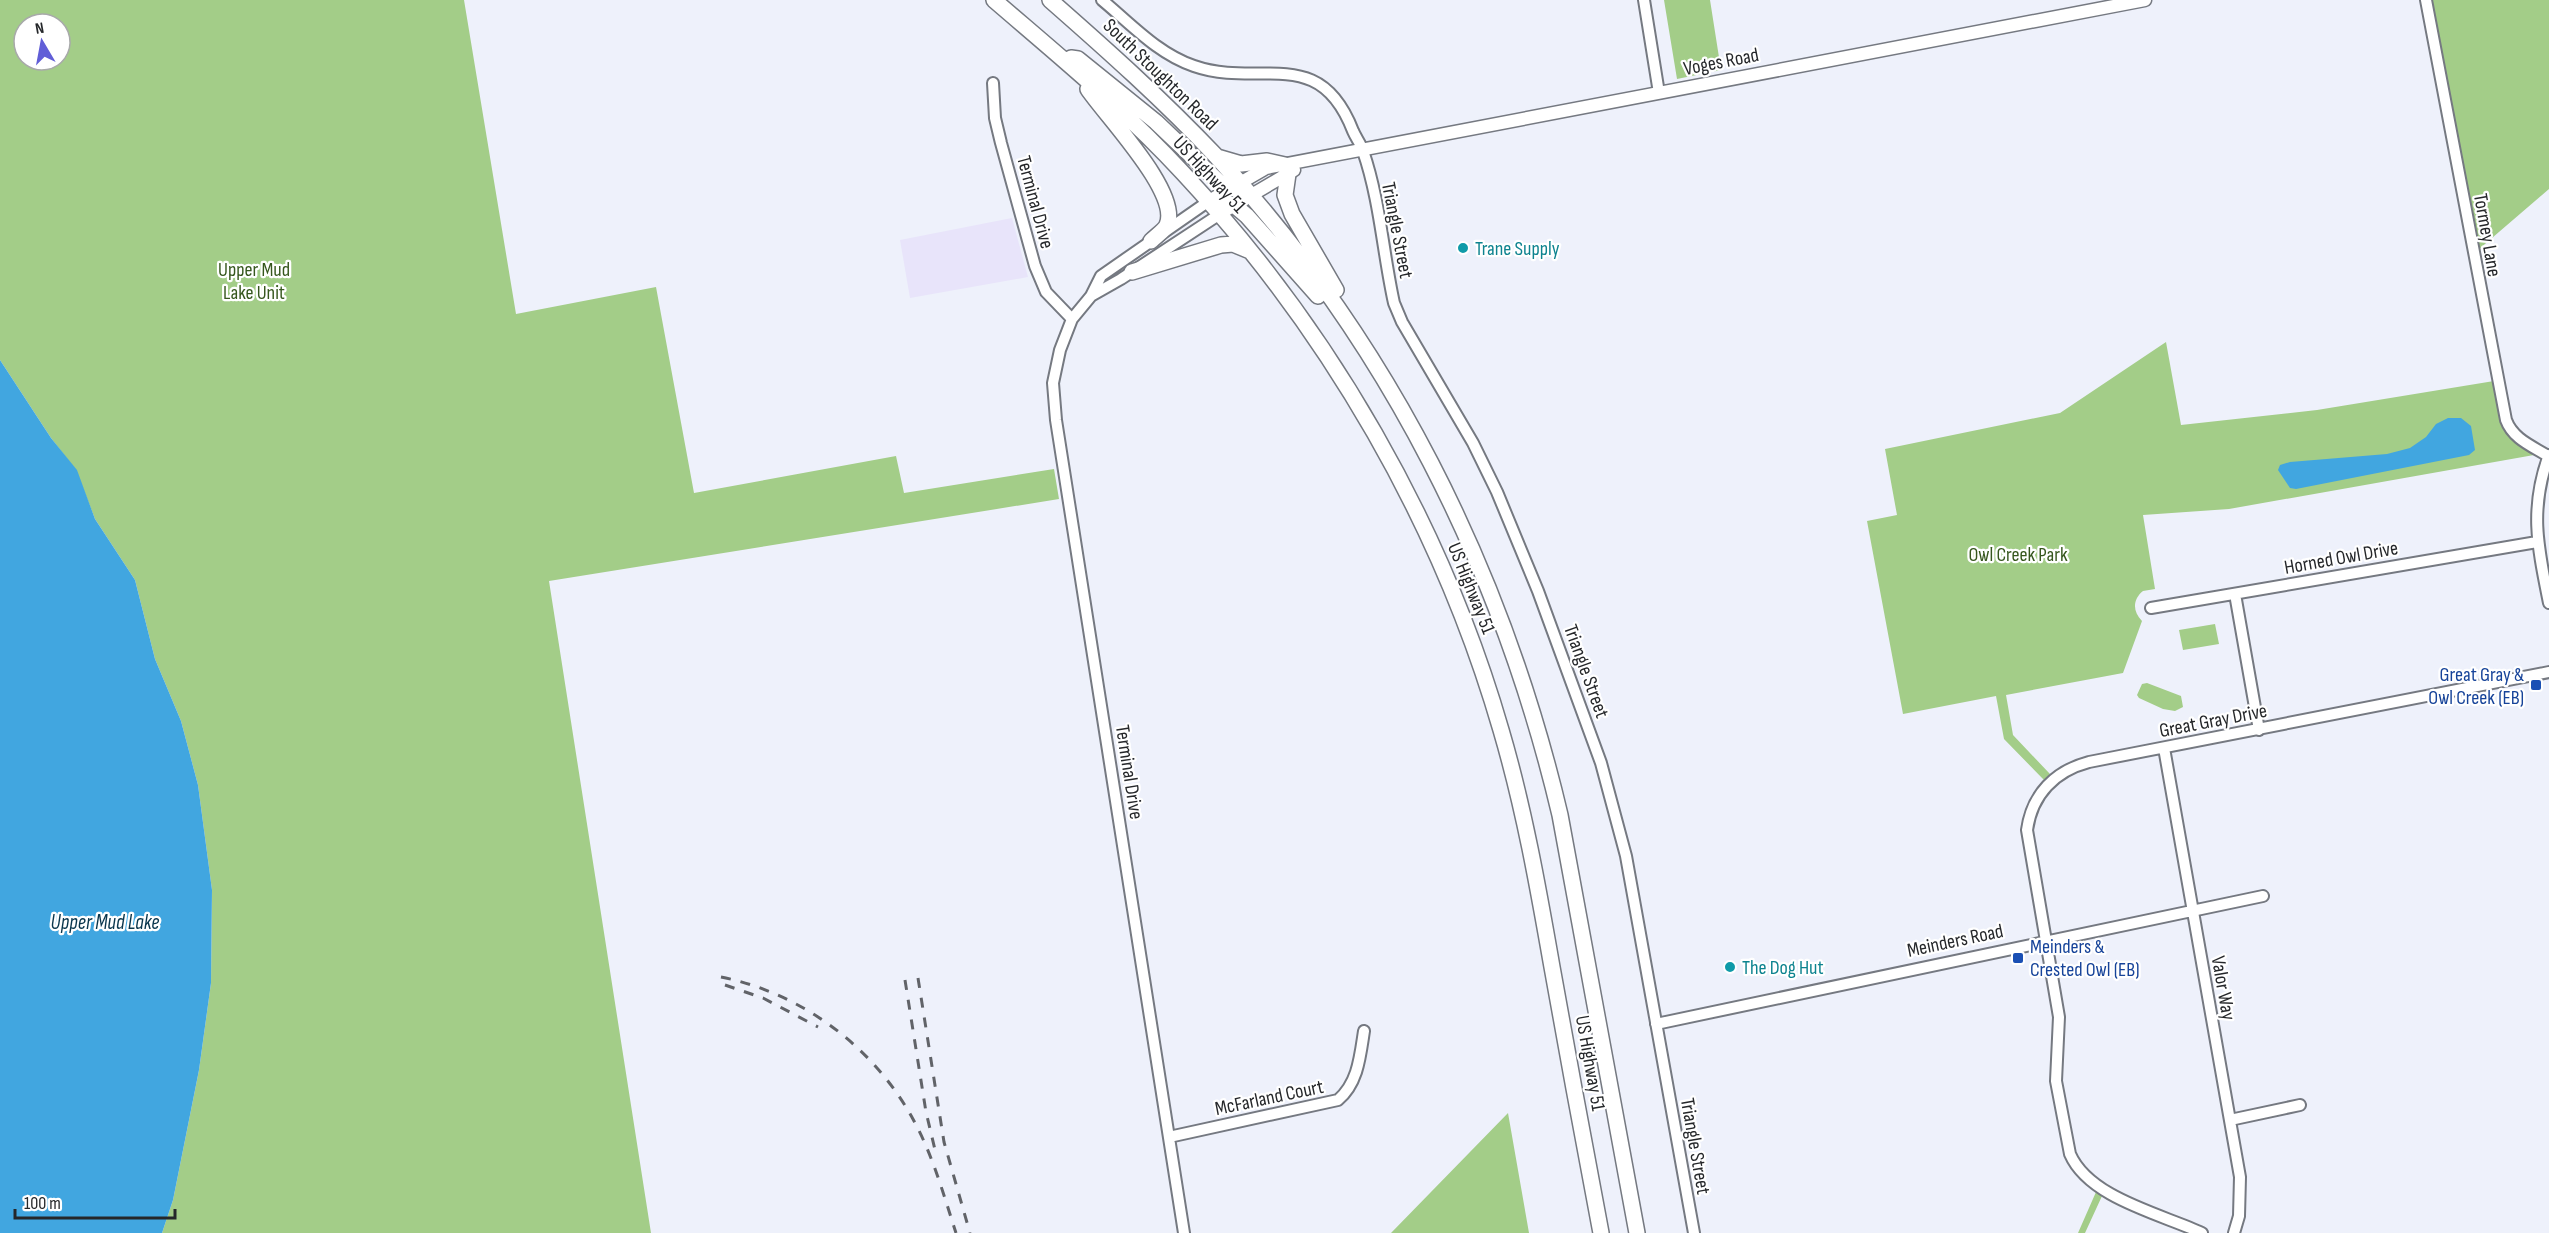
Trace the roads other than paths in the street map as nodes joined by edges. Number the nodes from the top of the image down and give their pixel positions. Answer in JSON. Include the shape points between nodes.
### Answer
{"nodes":[{"id":1,"x":994,"y":0,"type":"edge"},
{"id":2,"x":1050,"y":0,"type":"edge"},
{"id":3,"x":1102,"y":0,"type":"edge"},
{"id":4,"x":1644,"y":0,"type":"edge"},
{"id":5,"x":2145,"y":0,"type":"edge"},
{"id":6,"x":2427,"y":0,"type":"edge"},
{"id":7,"x":1059,"y":56,"type":"junction"},
{"id":8,"x":1074,"y":69,"type":"junction"},
{"id":9,"x":993,"y":83,"type":"dead end"},
{"id":10,"x":1659,"y":93,"type":"junction"},
{"id":11,"x":1363,"y":150,"type":"junction"},
{"id":12,"x":1217,"y":157,"type":"junction"},
{"id":13,"x":1287,"y":170,"type":"junction"},
{"id":14,"x":1234,"y":185,"type":"junction"},
{"id":15,"x":1250,"y":194,"type":"junction"},
{"id":16,"x":1209,"y":201,"type":"junction"},
{"id":17,"x":1234,"y":205,"type":"junction"},
{"id":18,"x":1220,"y":214,"type":"junction"},
{"id":19,"x":1151,"y":241,"type":"junction"},
{"id":20,"x":1251,"y":251,"type":"junction"},
{"id":21,"x":1132,"y":272,"type":"junction"},
{"id":22,"x":1091,"y":296,"type":"junction"},
{"id":23,"x":1072,"y":319,"type":"junction"},
{"id":24,"x":1349,"y":324,"type":"junction"},
{"id":25,"x":1359,"y":339,"type":"junction"},
{"id":26,"x":2549,"y":455,"type":"edge"},
{"id":27,"x":2537,"y":542,"type":"junction"},
{"id":28,"x":2235,"y":594,"type":"junction"},
{"id":29,"x":2549,"y":603,"type":"edge"},
{"id":30,"x":2151,"y":608,"type":"dead end"},
{"id":31,"x":2549,"y":672,"type":"edge"},
{"id":32,"x":2259,"y":730,"type":"junction"},
{"id":33,"x":2164,"y":748,"type":"junction"},
{"id":34,"x":2263,"y":896,"type":"dead end"},
{"id":35,"x":2193,"y":911,"type":"junction"},
{"id":36,"x":2046,"y":939,"type":"junction"},
{"id":37,"x":1656,"y":1024,"type":"junction"},
{"id":38,"x":1364,"y":1031,"type":"dead end"},
{"id":39,"x":2300,"y":1106,"type":"dead end"},
{"id":40,"x":2230,"y":1120,"type":"junction"},
{"id":41,"x":1169,"y":1137,"type":"junction"},
{"id":42,"x":1184,"y":1233,"type":"edge"},
{"id":43,"x":1600,"y":1233,"type":"edge"},
{"id":44,"x":1637,"y":1233,"type":"edge"},
{"id":45,"x":1694,"y":1233,"type":"edge"},
{"id":46,"x":2202,"y":1233,"type":"edge"},
{"id":47,"x":2234,"y":1233,"type":"edge"}],
"edges":[{"from":1,"to":7,"type":"main road"},
{"from":2,"to":12,"type":"main road","name":"South Stoughton Road","via":[[1148,87]]},
{"from":3,"to":11,"type":"street","name":"Triangle Street","via":[[1158,48],[1192,66],[1230,74],[1286,73],[1314,81],[1340,105]]},
{"from":4,"to":10,"type":"street"},
{"from":5,"to":10,"type":"street","name":"Voges Road"},
{"from":6,"to":26,"type":"street","name":"Tormey Lane","via":[[2506,420],[2517,437]]},
{"from":7,"to":8,"type":"main road"},
{"from":7,"to":14,"type":"main road","via":[[1078,59],[1133,102],[1220,183]]},
{"from":8,"to":16,"type":"main road","name":"US Highway 51","via":[[1146,135]]},
{"from":8,"to":19,"type":"main road","via":[[1162,189],[1169,213],[1167,225]]},
{"from":9,"to":23,"type":"street","name":"Terminal Drive","via":[[995,118],[1035,266],[1046,292]]},
{"from":10,"to":11,"type":"street","name":"Voges Road"},
{"from":11,"to":13,"type":"street","name":"Voges Road","via":[[1304,161]]},
{"from":11,"to":37,"type":"street","name":"Triangle Street","via":[[1394,303],[1497,492],[1601,764],[1626,856]]},
{"from":12,"to":13,"type":"main road","via":[[1241,164],[1267,161]]},
{"from":12,"to":14,"type":"main road","name":"South Stoughton Road"},
{"from":13,"to":14,"type":"street","name":"Voges Road","via":[[1266,168]]},
{"from":13,"to":15,"type":"street","name":"Voges Road"},
{"from":13,"to":25,"type":"main road","via":[[1286,195],[1292,214],[1345,305]]},
{"from":14,"to":15,"type":"main road","name":"US Highway 51"},
{"from":14,"to":16,"type":"street","name":"Voges Road"},
{"from":15,"to":17,"type":"street","name":"Voges Road"},
{"from":15,"to":24,"type":"main road","name":"US Highway 51"},
{"from":16,"to":17,"type":"main road"},
{"from":16,"to":18,"type":"main road","name":"US Highway 51"},
{"from":16,"to":19,"type":"street","name":"Terminal Drive"},
{"from":17,"to":18,"type":"street","name":"Voges Road"},
{"from":17,"to":24,"type":"main road","via":[[1274,244],[1325,306]]},
{"from":18,"to":20,"type":"main road","name":"US Highway 51"},
{"from":18,"to":21,"type":"street","name":"Terminal Drive"},
{"from":19,"to":22,"type":"street","name":"Terminal Drive","via":[[1101,276]]},
{"from":20,"to":21,"type":"main road","via":[[1233,244],[1221,245]]},
{"from":20,"to":43,"type":"main road","name":"US Highway 51","via":[[1313,335],[1389,458],[1434,548],[1473,645],[1501,729],[1525,822]]},
{"from":21,"to":22,"type":"street","name":"Terminal Drive"},
{"from":22,"to":23,"type":"street","name":"Terminal Drive"},
{"from":23,"to":41,"type":"street","name":"Terminal Drive","via":[[1055,369],[1056,420]]},
{"from":24,"to":25,"type":"main road","name":"US Highway 51"},
{"from":25,"to":44,"type":"main road","name":"US Highway 51","via":[[1425,449],[1467,536],[1505,627],[1536,720],[1560,815]]},
{"from":26,"to":27,"type":"street","via":[[2536,508]]},
{"from":27,"to":28,"type":"street","name":"Horned Owl Drive"},
{"from":27,"to":29,"type":"street"},
{"from":28,"to":30,"type":"street","name":"Horned Owl Drive"},
{"from":28,"to":32,"type":"street"},
{"from":31,"to":32,"type":"street","name":"Great Gray Drive"},
{"from":32,"to":33,"type":"street","name":"Great Gray Drive"},
{"from":33,"to":35,"type":"street","name":"Valor Way"},
{"from":33,"to":36,"type":"street","name":"Great Gray Drive","via":[[2079,765],[2060,774],[2042,791],[2027,830]]},
{"from":34,"to":35,"type":"street","name":"Meinders Road"},
{"from":35,"to":36,"type":"street","name":"Meinders Road"},
{"from":35,"to":40,"type":"street","name":"Valor Way"},
{"from":36,"to":37,"type":"street","name":"Meinders Road"},
{"from":36,"to":46,"type":"street","name":"Great Gray Drive","via":[[2059,1017],[2056,1081],[2074,1163],[2093,1184]]},
{"from":37,"to":45,"type":"street","name":"Triangle Street"},
{"from":38,"to":41,"type":"street","name":"McFarland Court","via":[[1350,1090],[1338,1100]]},
{"from":39,"to":40,"type":"street"},
{"from":40,"to":47,"type":"street","name":"Valor Way","via":[[2241,1189],[2240,1216]]},
{"from":41,"to":42,"type":"street","name":"Terminal Drive"}]}
